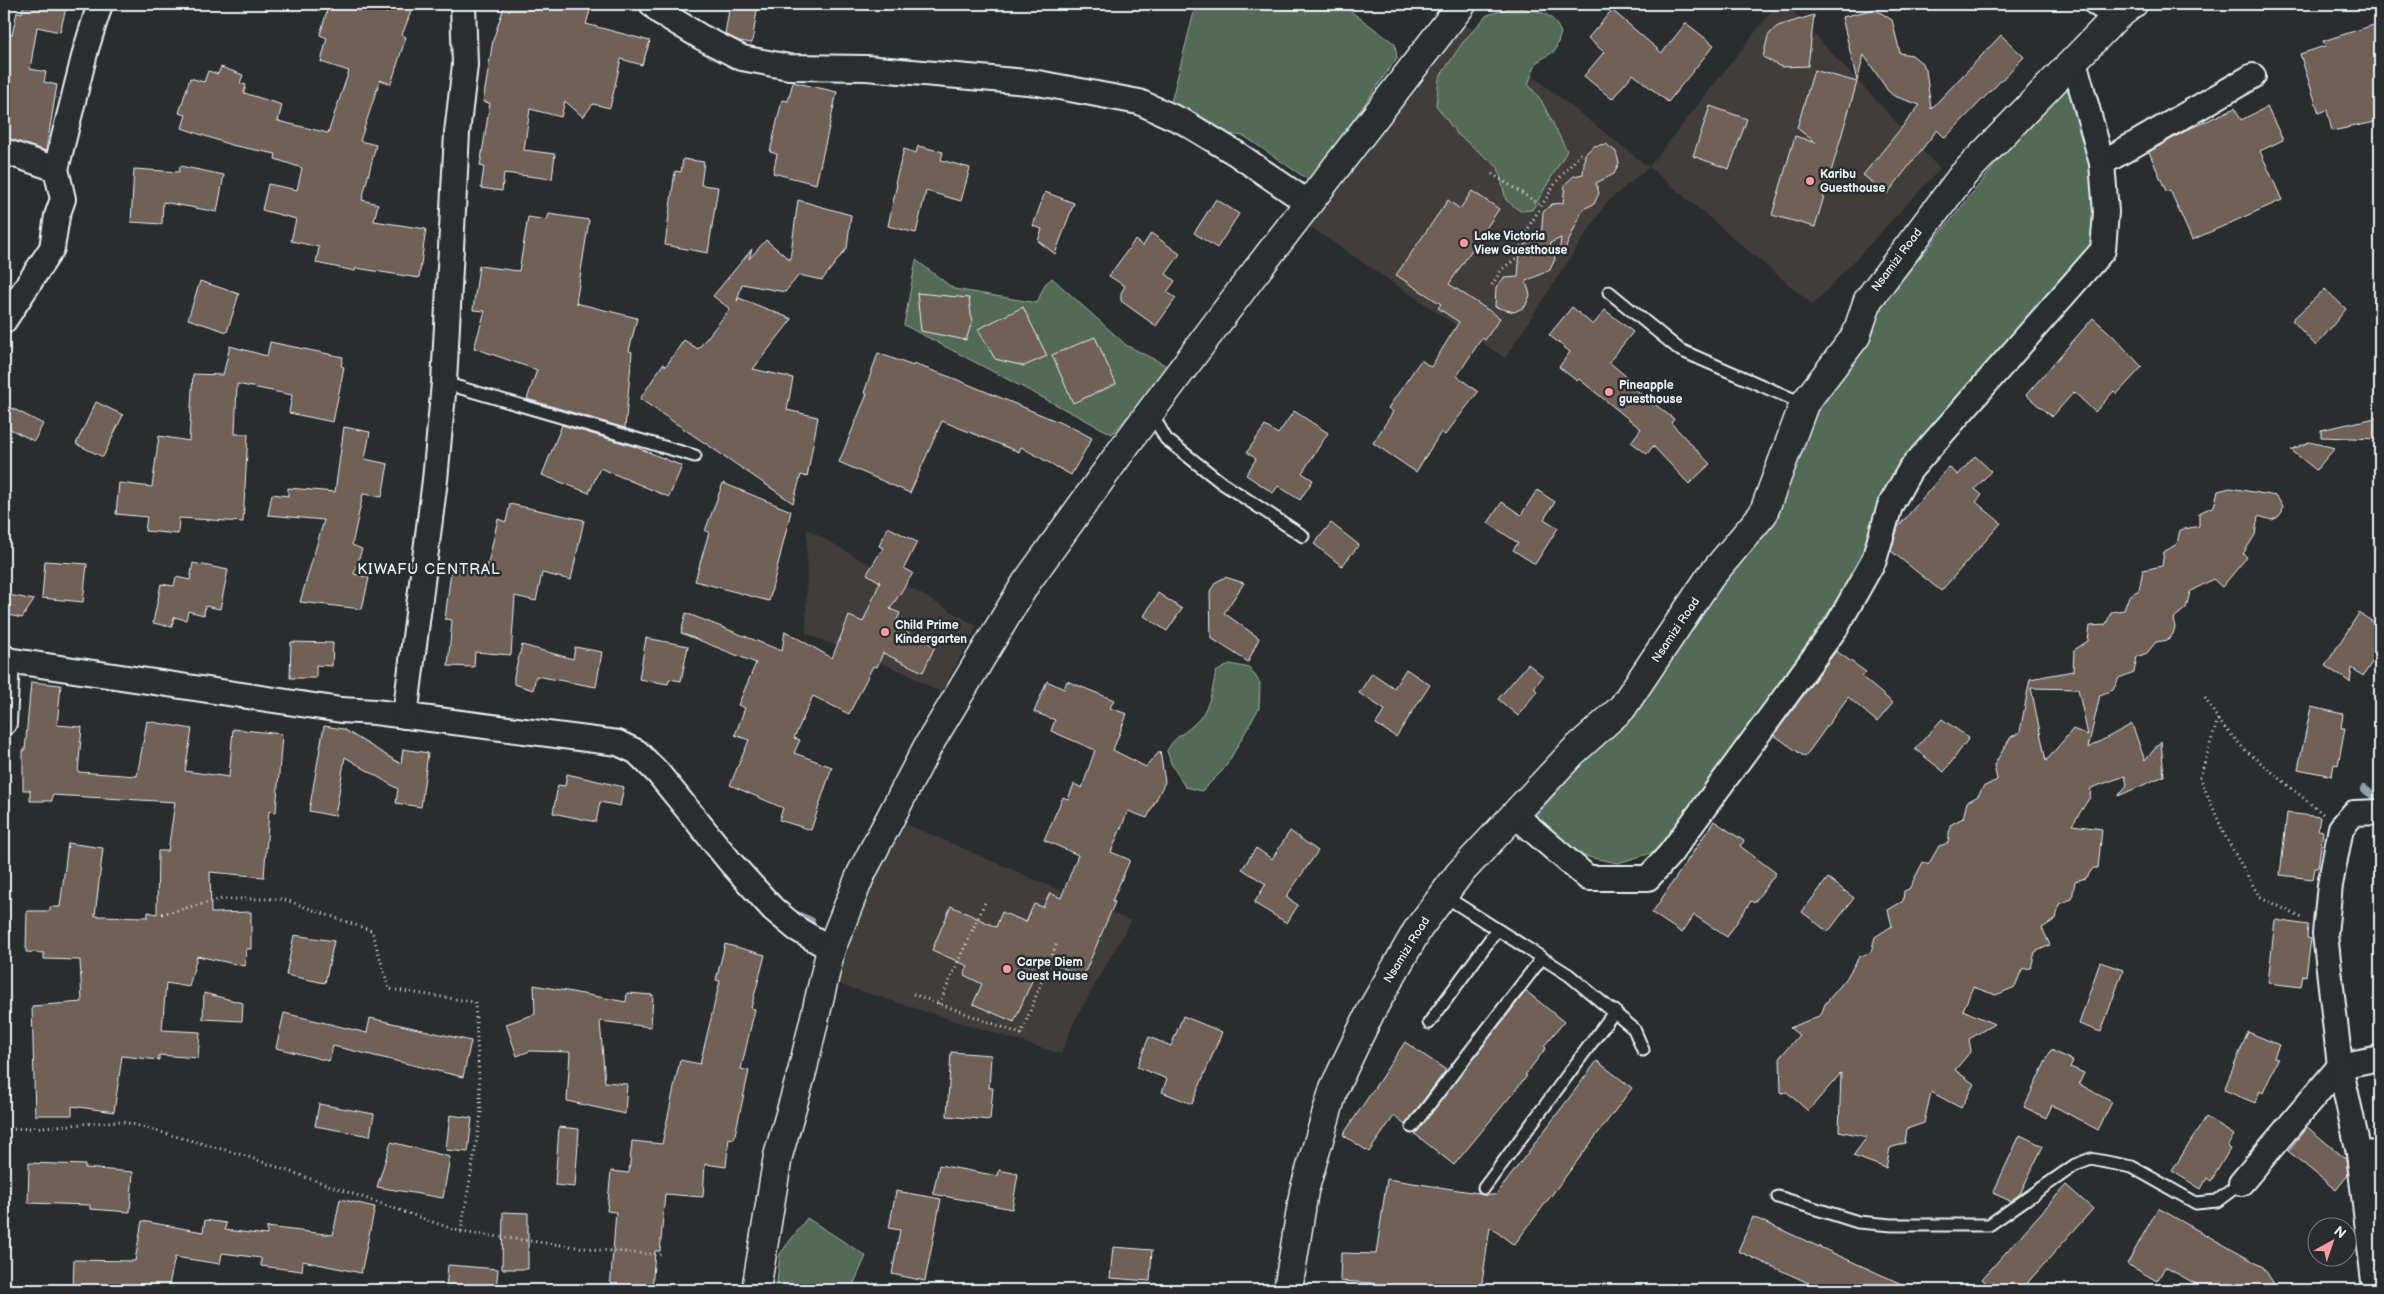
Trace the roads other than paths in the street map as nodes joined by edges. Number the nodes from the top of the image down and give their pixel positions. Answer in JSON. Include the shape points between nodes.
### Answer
{"nodes":[{"id":1,"x":100,"y":4,"type":"edge"},
{"id":2,"x":463,"y":4,"type":"edge"},
{"id":3,"x":652,"y":4,"type":"edge"},
{"id":4,"x":1462,"y":4,"type":"edge"},
{"id":5,"x":2116,"y":8,"type":"edge"},
{"id":6,"x":2074,"y":61,"type":"junction"},
{"id":7,"x":2253,"y":76,"type":"dead end"},
{"id":8,"x":4,"y":150,"type":"edge"},
{"id":9,"x":2102,"y":163,"type":"junction"},
{"id":10,"x":56,"y":169,"type":"junction"},
{"id":11,"x":1308,"y":203,"type":"junction"},
{"id":12,"x":1609,"y":292,"type":"dead end"},
{"id":13,"x":4,"y":321,"type":"edge"},
{"id":14,"x":444,"y":383,"type":"junction"},
{"id":15,"x":1804,"y":404,"type":"junction"},
{"id":16,"x":1151,"y":412,"type":"junction"},
{"id":17,"x":695,"y":456,"type":"dead end"},
{"id":18,"x":1303,"y":536,"type":"dead end"},
{"id":19,"x":6,"y":659,"type":"edge"},
{"id":20,"x":405,"y":716,"type":"junction"},
{"id":21,"x":4,"y":722,"type":"edge"},
{"id":22,"x":2380,"y":812,"type":"edge"},
{"id":23,"x":1515,"y":815,"type":"junction"},
{"id":24,"x":1443,"y":895,"type":"junction"},
{"id":25,"x":1497,"y":930,"type":"junction"},
{"id":26,"x":831,"y":949,"type":"junction"},
{"id":27,"x":1542,"y":958,"type":"junction"},
{"id":28,"x":1615,"y":1011,"type":"junction"},
{"id":29,"x":1429,"y":1023,"type":"dead end"},
{"id":30,"x":1643,"y":1050,"type":"dead end"},
{"id":31,"x":2380,"y":1058,"type":"edge"},
{"id":32,"x":2340,"y":1066,"type":"junction"},
{"id":33,"x":1412,"y":1127,"type":"dead end"},
{"id":34,"x":2370,"y":1152,"type":"edge"},
{"id":35,"x":2241,"y":1183,"type":"joint"},
{"id":36,"x":1484,"y":1188,"type":"dead end"},
{"id":37,"x":1778,"y":1197,"type":"dead end"},
{"id":38,"x":756,"y":1290,"type":"edge"},
{"id":39,"x":1288,"y":1290,"type":"edge"},
{"id":40,"x":2376,"y":1290,"type":"edge"}],
"edges":[{"from":1,"to":10,"type":"street"},
{"from":2,"to":14,"type":"street","via":[[465,65],[456,133]]},
{"from":3,"to":11,"type":"street","via":[[701,38],[742,58],[789,66],[866,68],[1038,83],[1139,102],[1184,122]]},
{"from":4,"to":11,"type":"street"},
{"from":5,"to":6,"type":"street","name":"Nsamizi Road"},
{"from":6,"to":9,"type":"street"},
{"from":6,"to":15,"type":"street","name":"Nsamizi Road","via":[[1963,175],[1868,300],[1856,336]]},
{"from":7,"to":9,"type":"street"},
{"from":8,"to":10,"type":"street"},
{"from":9,"to":23,"type":"street","via":[[2106,212],[2103,250],[1910,470],[1890,506],[1874,560],[1837,626],[1670,854],[1648,878],[1588,878]]},
{"from":10,"to":13,"type":"street","via":[[62,199],[52,248]]},
{"from":11,"to":16,"type":"street"},
{"from":12,"to":15,"type":"lane","via":[[1680,350]]},
{"from":14,"to":17,"type":"lane"},
{"from":14,"to":20,"type":"street"},
{"from":15,"to":23,"type":"street","name":"Nsamizi Road","via":[[1762,514],[1710,577],[1622,708],[1574,752]]},
{"from":16,"to":18,"type":"lane","via":[[1166,439],[1222,484]]},
{"from":16,"to":26,"type":"street","via":[[1026,583],[928,746],[860,874]]},
{"from":19,"to":20,"type":"street","via":[[341,710]]},
{"from":19,"to":21,"type":"street"},
{"from":20,"to":26,"type":"street","via":[[618,743],[637,752],[773,909],[798,930]]},
{"from":22,"to":32,"type":"street","via":[[2354,813],[2341,828],[2330,885],[2325,934]]},
{"from":23,"to":24,"type":"street","name":"Nsamizi Road"},
{"from":24,"to":25,"type":"lane"},
{"from":24,"to":39,"type":"street","name":"Nsamizi Road","via":[[1418,928],[1371,1011],[1334,1088],[1304,1190]]},
{"from":25,"to":27,"type":"lane"},
{"from":25,"to":29,"type":"lane"},
{"from":26,"to":38,"type":"street","via":[[778,1156]]},
{"from":27,"to":28,"type":"lane"},
{"from":27,"to":33,"type":"lane"},
{"from":28,"to":30,"type":"lane","via":[[1634,1029]]},
{"from":28,"to":36,"type":"lane"},
{"from":31,"to":32,"type":"street"},
{"from":32,"to":34,"type":"street"},
{"from":32,"to":35,"type":"street"},
{"from":34,"to":40,"type":"street"},
{"from":35,"to":37,"type":"lane","via":[[2218,1201],[2196,1203],[2132,1167],[2091,1159],[2075,1164],[1989,1225],[1858,1222]]}]}
